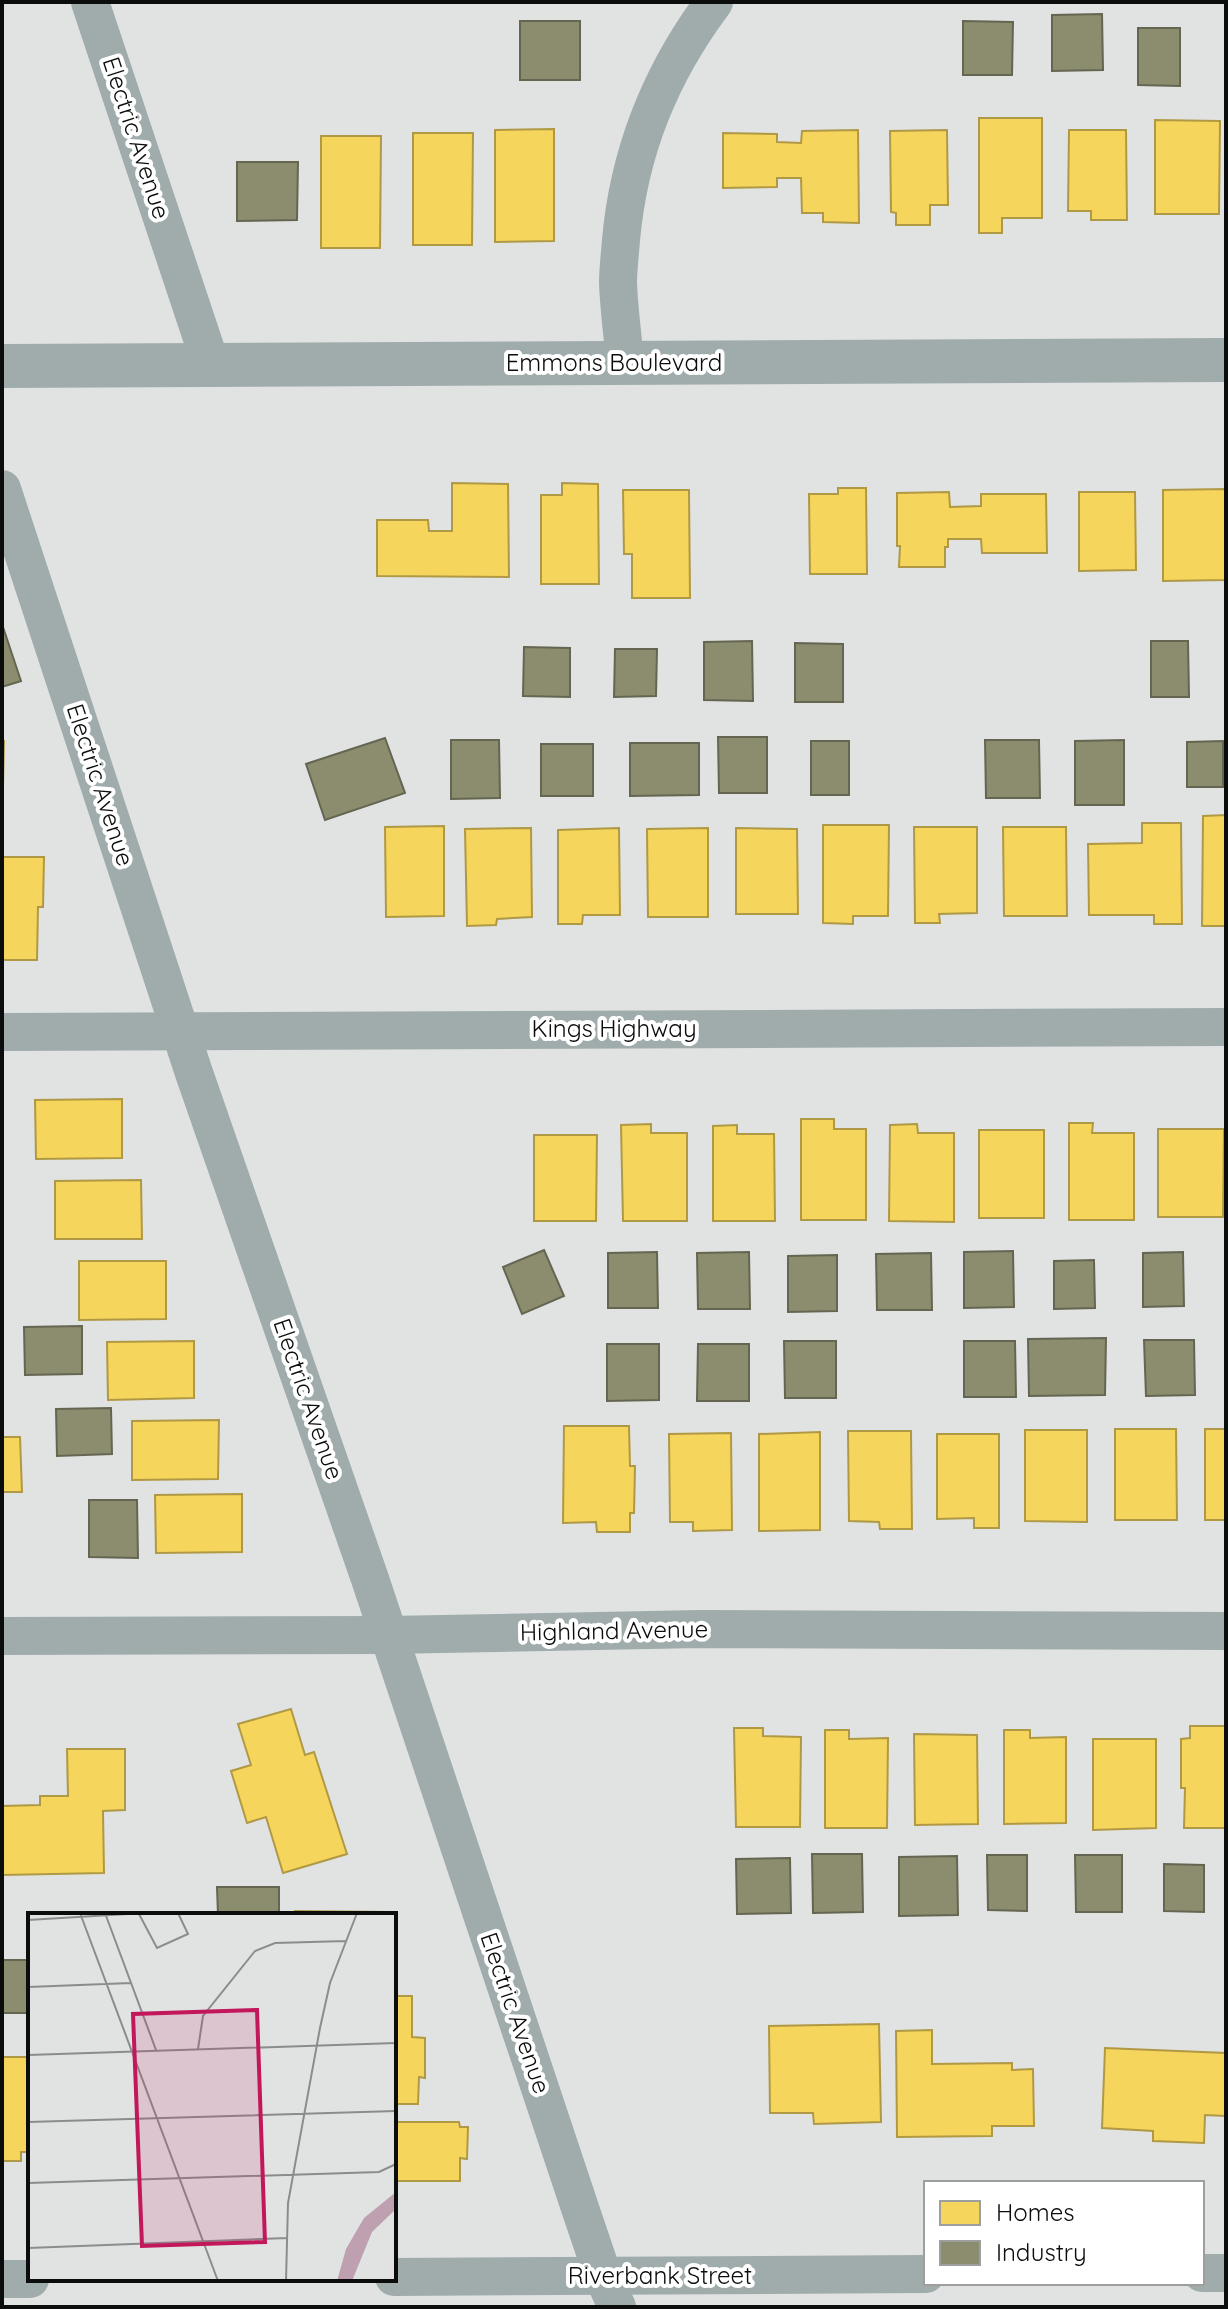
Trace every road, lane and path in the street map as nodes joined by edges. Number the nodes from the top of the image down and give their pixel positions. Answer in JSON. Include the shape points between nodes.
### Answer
{"nodes":[{"id":1,"x":90,"y":2,"type":"edge"},
{"id":2,"x":714,"y":2,"type":"edge"},
{"id":3,"x":1226,"y":360,"type":"edge"},
{"id":4,"x":625,"y":363,"type":"junction"},
{"id":5,"x":211,"y":365,"type":"junction"},
{"id":6,"x":2,"y":366,"type":"edge"},
{"id":7,"x":2,"y":489,"type":"edge"},
{"id":8,"x":1226,"y":1027,"type":"edge"},
{"id":9,"x":180,"y":1030,"type":"junction"},
{"id":10,"x":2,"y":1032,"type":"edge"},
{"id":11,"x":1226,"y":1631,"type":"edge"},
{"id":12,"x":388,"y":1635,"type":"junction"},
{"id":13,"x":2,"y":1636,"type":"edge"},
{"id":14,"x":1204,"y":2273,"type":"edge"},
{"id":15,"x":1226,"y":2273,"type":"edge"},
{"id":16,"x":924,"y":2274,"type":"edge"},
{"id":17,"x":396,"y":2277,"type":"edge"},
{"id":18,"x":2,"y":2279,"type":"edge"},
{"id":19,"x":28,"y":2279,"type":"edge"},
{"id":20,"x":610,"y":2291,"type":"edge"}],
"edges":[{"from":1,"to":5,"type":"street","name":"Electric Avenue"},
{"from":2,"to":4,"type":"street","via":[[689,35],[645,123],[624,202],[618,283]]},
{"from":3,"to":4,"type":"street","name":"Emmons Boulevard"},
{"from":4,"to":5,"type":"street","name":"Emmons Boulevard"},
{"from":5,"to":6,"type":"street","name":"Emmons Boulevard"},
{"from":7,"to":9,"type":"street","name":"Electric Avenue"},
{"from":8,"to":9,"type":"street","name":"Kings Highway"},
{"from":9,"to":10,"type":"street","name":"Kings Highway"},
{"from":9,"to":12,"type":"street","name":"Electric Avenue"},
{"from":11,"to":12,"type":"street","name":"Highland Avenue","via":[[700,1629]]},
{"from":12,"to":13,"type":"street","name":"Highland Avenue"},
{"from":12,"to":20,"type":"street","name":"Electric Avenue"},
{"from":14,"to":15,"type":"street"},
{"from":16,"to":20,"type":"street","name":"Riverbank Street"},
{"from":17,"to":20,"type":"street","name":"Riverbank Street"},
{"from":18,"to":19,"type":"street"}]}
